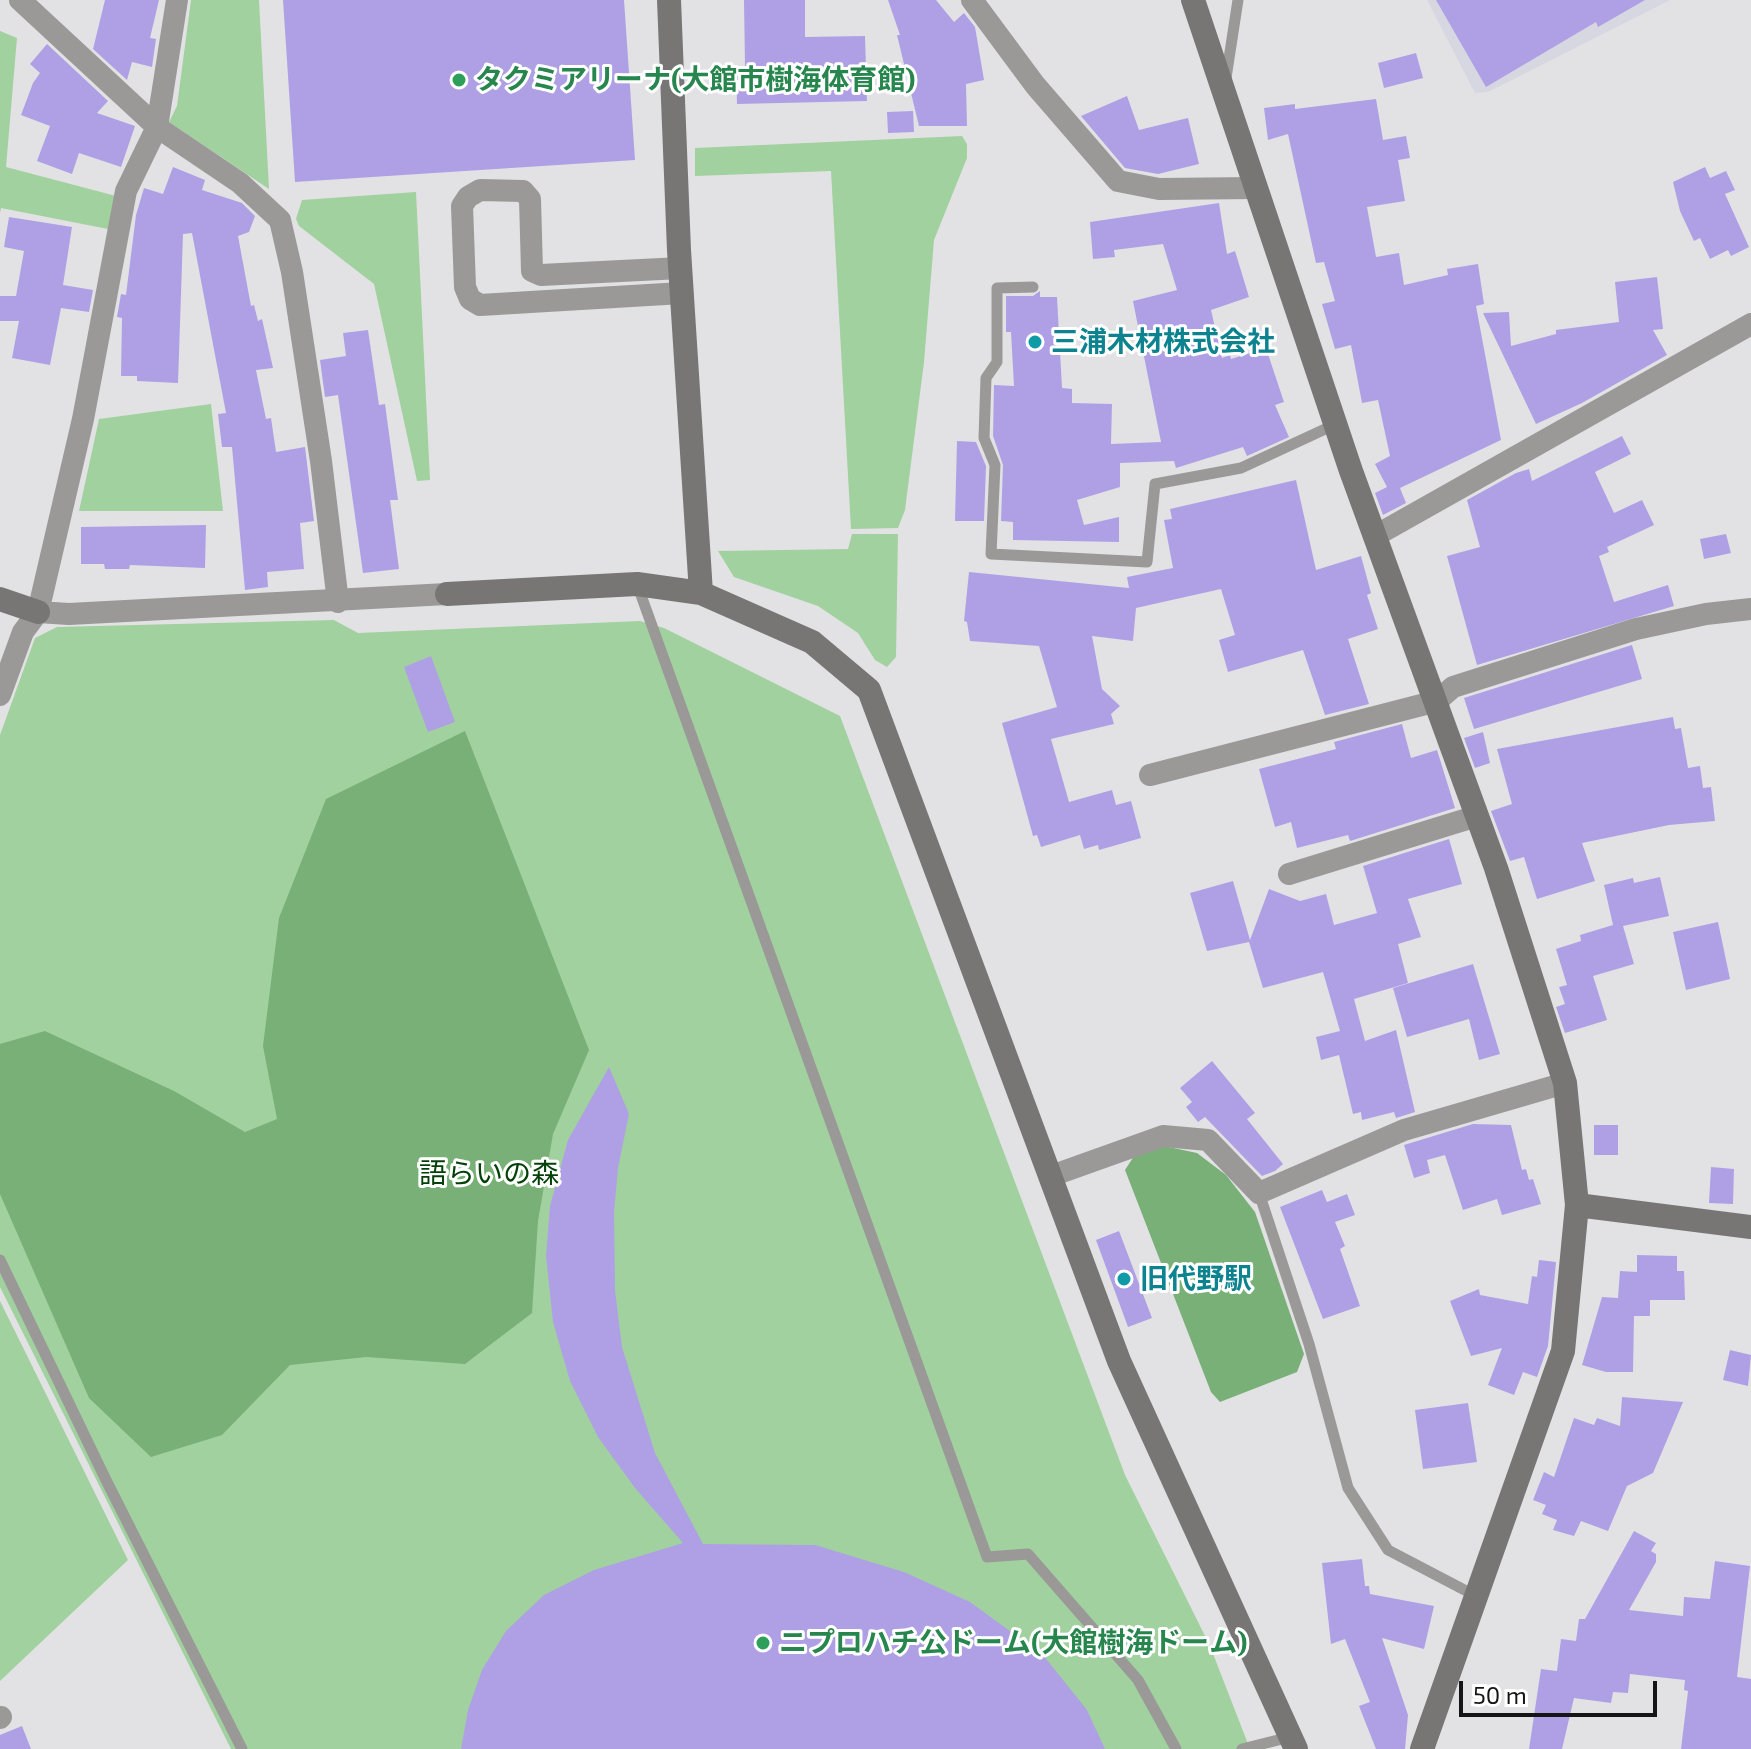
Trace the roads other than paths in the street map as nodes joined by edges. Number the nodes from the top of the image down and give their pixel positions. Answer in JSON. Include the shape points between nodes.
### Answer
{"nodes":[{"id":1,"x":20,"y":0,"type":"edge"},
{"id":2,"x":177,"y":0,"type":"edge"},
{"id":3,"x":669,"y":0,"type":"edge"},
{"id":4,"x":972,"y":0,"type":"edge"},
{"id":5,"x":1193,"y":0,"type":"edge"},
{"id":6,"x":1238,"y":0,"type":"edge"},
{"id":7,"x":1224,"y":91,"type":"junction"},
{"id":8,"x":157,"y":127,"type":"junction"},
{"id":9,"x":1255,"y":188,"type":"junction"},
{"id":10,"x":681,"y":268,"type":"junction"},
{"id":11,"x":1033,"y":287,"type":"dead end"},
{"id":12,"x":682,"y":293,"type":"junction"},
{"id":13,"x":1751,"y":324,"type":"edge"},
{"id":14,"x":1336,"y":424,"type":"junction"},
{"id":15,"x":1375,"y":536,"type":"junction"},
{"id":16,"x":637,"y":584,"type":"junction"},
{"id":17,"x":701,"y":593,"type":"junction"},
{"id":18,"x":447,"y":594,"type":"joint"},
{"id":19,"x":0,"y":599,"type":"edge"},
{"id":20,"x":338,"y":602,"type":"junction"},
{"id":21,"x":1751,"y":609,"type":"edge"},
{"id":22,"x":38,"y":612,"type":"junction"},
{"id":23,"x":0,"y":695,"type":"edge"},
{"id":24,"x":1437,"y":701,"type":"junction"},
{"id":25,"x":1150,"y":775,"type":"dead end"},
{"id":26,"x":1477,"y":816,"type":"junction"},
{"id":27,"x":1289,"y":874,"type":"dead end"},
{"id":28,"x":1565,"y":1083,"type":"junction"},
{"id":29,"x":1051,"y":1176,"type":"junction"},
{"id":30,"x":1259,"y":1193,"type":"junction"},
{"id":31,"x":1577,"y":1205,"type":"junction"},
{"id":32,"x":1751,"y":1227,"type":"edge"},
{"id":33,"x":0,"y":1260,"type":"edge"},
{"id":34,"x":1476,"y":1596,"type":"junction"},
{"id":35,"x":1293,"y":1743,"type":"edge"},
{"id":36,"x":242,"y":1749,"type":"edge"},
{"id":37,"x":1176,"y":1749,"type":"edge"},
{"id":38,"x":1242,"y":1749,"type":"edge"},
{"id":39,"x":1422,"y":1749,"type":"edge"}],
"edges":[{"from":1,"to":8,"type":"street"},
{"from":2,"to":8,"type":"street"},
{"from":3,"to":10,"type":"street"},
{"from":4,"to":9,"type":"street","via":[[1035,85],[1118,181],[1159,189]]},
{"from":5,"to":7,"type":"street"},
{"from":6,"to":7,"type":"lane"},
{"from":7,"to":9,"type":"street"},
{"from":8,"to":20,"type":"street","via":[[240,183],[280,220],[321,461]]},
{"from":8,"to":22,"type":"street","via":[[126,191],[83,419]]},
{"from":9,"to":14,"type":"street"},
{"from":10,"to":12,"type":"street"},
{"from":10,"to":12,"type":"street","via":[[541,275],[532,271],[530,199],[523,191],[480,190],[462,206],[465,287],[480,305]]},
{"from":11,"to":14,"type":"lane","via":[[997,288],[997,362],[986,378],[985,393],[984,438],[995,465],[991,554],[1147,562],[1155,484],[1241,468]]},
{"from":12,"to":17,"type":"street"},
{"from":13,"to":15,"type":"street"},
{"from":14,"to":15,"type":"street"},
{"from":15,"to":24,"type":"street"},
{"from":16,"to":17,"type":"street"},
{"from":16,"to":18,"type":"street"},
{"from":16,"to":37,"type":"lane","via":[[987,1557],[1028,1554],[1138,1680]]},
{"from":17,"to":29,"type":"street","via":[[812,642],[869,690]]},
{"from":18,"to":20,"type":"street"},
{"from":19,"to":22,"type":"street"},
{"from":20,"to":22,"type":"street"},
{"from":21,"to":24,"type":"street","via":[[1636,629],[1453,687]]},
{"from":22,"to":23,"type":"street","via":[[23,632]]},
{"from":24,"to":25,"type":"street"},
{"from":24,"to":26,"type":"street"},
{"from":26,"to":27,"type":"street"},
{"from":26,"to":28,"type":"street"},
{"from":28,"to":30,"type":"street","via":[[1404,1130]]},
{"from":28,"to":31,"type":"street"},
{"from":29,"to":30,"type":"street","via":[[1163,1136],[1208,1140]]},
{"from":29,"to":35,"type":"street","via":[[1119,1361]]},
{"from":30,"to":34,"type":"lane","via":[[1309,1344],[1348,1488],[1388,1550]]},
{"from":31,"to":32,"type":"street"},
{"from":31,"to":34,"type":"street","via":[[1563,1351]]},
{"from":33,"to":36,"type":"lane"},
{"from":34,"to":39,"type":"street"},
{"from":35,"to":38,"type":"lane"}]}
